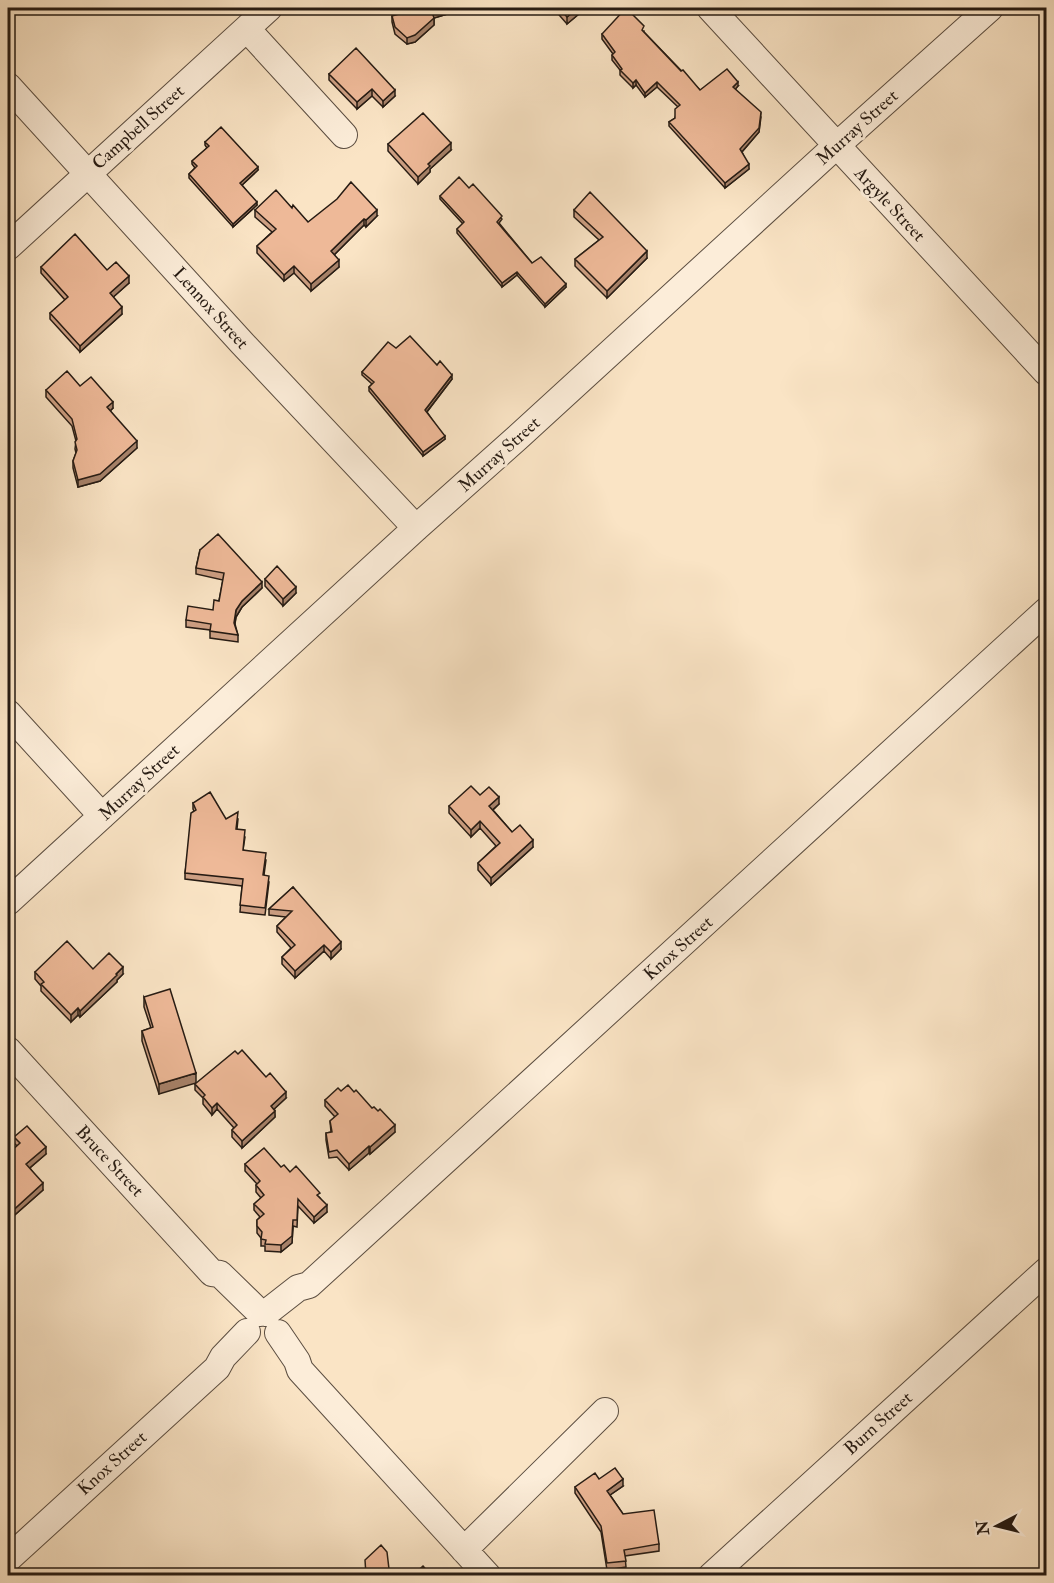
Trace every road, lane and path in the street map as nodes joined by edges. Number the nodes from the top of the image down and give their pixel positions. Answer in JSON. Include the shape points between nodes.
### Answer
{"nodes":[{"id":1,"x":269,"y":8,"type":"edge"},
{"id":2,"x":710,"y":8,"type":"edge"},
{"id":3,"x":990,"y":8,"type":"edge"},
{"id":4,"x":247,"y":29,"type":"junction"},
{"id":5,"x":8,"y":86,"type":"edge"},
{"id":6,"x":344,"y":135,"type":"dead end"},
{"id":7,"x":836,"y":146,"type":"junction"},
{"id":8,"x":87,"y":174,"type":"junction"},
{"id":9,"x":8,"y":248,"type":"edge"},
{"id":10,"x":1047,"y":372,"type":"edge"},
{"id":11,"x":416,"y":528,"type":"junction"},
{"id":12,"x":1047,"y":611,"type":"edge"},
{"id":13,"x":8,"y":713,"type":"edge"},
{"id":14,"x":102,"y":816,"type":"junction"},
{"id":15,"x":8,"y":902,"type":"edge"},
{"id":16,"x":8,"y":1050,"type":"edge"},
{"id":17,"x":1047,"y":1271,"type":"edge"},
{"id":18,"x":263,"y":1329,"type":"junction"},
{"id":19,"x":605,"y":1411,"type":"dead end"},
{"id":20,"x":464,"y":1550,"type":"junction"},
{"id":21,"x":8,"y":1559,"type":"edge"},
{"id":22,"x":488,"y":1575,"type":"edge"},
{"id":23,"x":711,"y":1575,"type":"edge"}],
"edges":[{"from":1,"to":4,"type":"street","name":"Campbell Street"},
{"from":2,"to":7,"type":"street","name":"Argyle Street"},
{"from":3,"to":7,"type":"street","name":"Murray Street"},
{"from":4,"to":6,"type":"street"},
{"from":4,"to":8,"type":"street","name":"Campbell Street"},
{"from":5,"to":8,"type":"street","name":"Lennox Street"},
{"from":7,"to":10,"type":"street","name":"Argyle Street"},
{"from":7,"to":11,"type":"street","name":"Murray Street"},
{"from":8,"to":9,"type":"street","name":"Campbell Street"},
{"from":8,"to":11,"type":"street","name":"Lennox Street"},
{"from":11,"to":14,"type":"street","name":"Murray Street"},
{"from":12,"to":18,"type":"street","name":"Knox Street","via":[[309,1285],[298,1288]]},
{"from":13,"to":14,"type":"street"},
{"from":14,"to":15,"type":"street","name":"Murray Street"},
{"from":16,"to":18,"type":"street","name":"Bruce Street","via":[[212,1273],[220,1274]]},
{"from":17,"to":23,"type":"street","name":"Burn Street"},
{"from":18,"to":20,"type":"street","name":"Bruce Street","via":[[290,1367],[300,1370]]},
{"from":18,"to":21,"type":"street","name":"Knox Street","via":[[223,1358],[217,1368]]},
{"from":19,"to":20,"type":"street"},
{"from":20,"to":22,"type":"street","name":"Bruce Street"}]}
